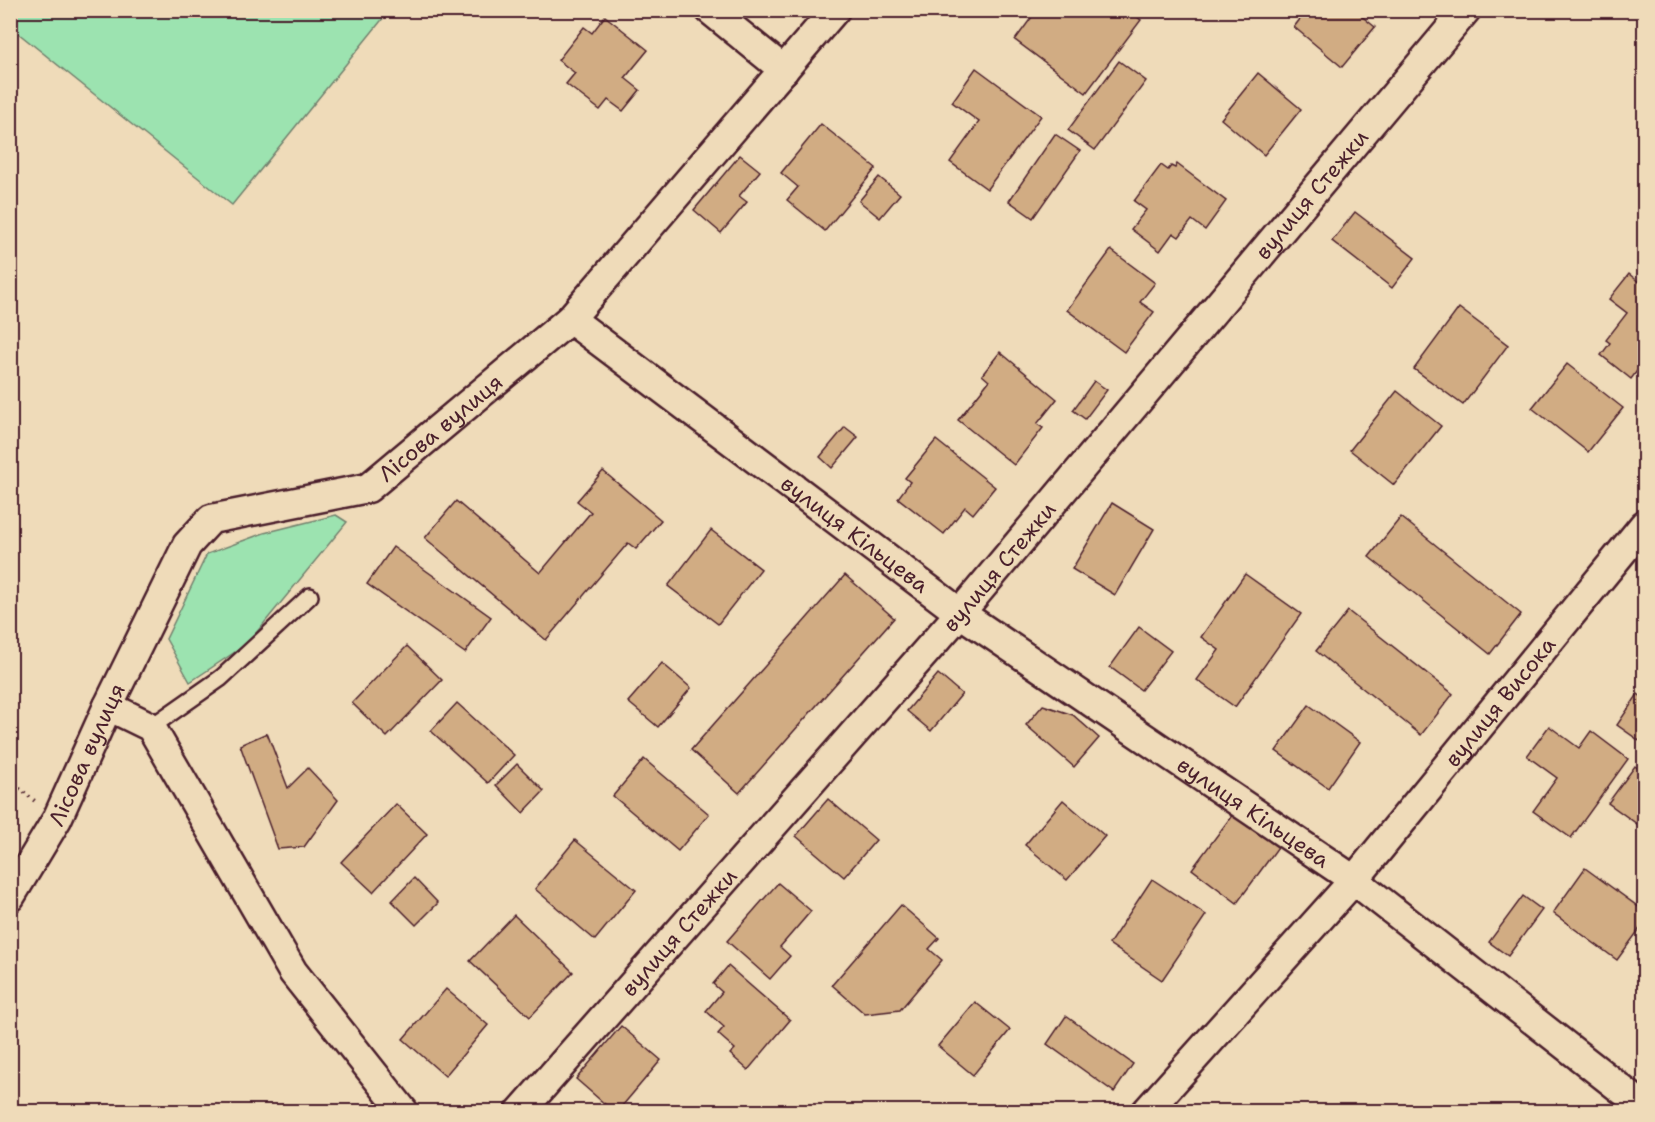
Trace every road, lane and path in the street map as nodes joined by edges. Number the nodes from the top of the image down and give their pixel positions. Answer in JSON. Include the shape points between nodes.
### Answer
{"nodes":[{"id":1,"x":711,"y":10,"type":"edge"},
{"id":2,"x":835,"y":10,"type":"edge"},
{"id":3,"x":1466,"y":10,"type":"edge"},
{"id":4,"x":784,"y":70,"type":"junction"},
{"id":5,"x":570,"y":319,"type":"junction"},
{"id":6,"x":1644,"y":525,"type":"edge"},
{"id":7,"x":310,"y":596,"type":"dead end"},
{"id":8,"x":960,"y":614,"type":"junction"},
{"id":9,"x":108,"y":706,"type":"junction"},
{"id":10,"x":151,"y":727,"type":"junction"},
{"id":11,"x":1354,"y":880,"type":"junction"},
{"id":12,"x":10,"y":897,"type":"edge"},
{"id":13,"x":1644,"y":1107,"type":"edge"},
{"id":14,"x":404,"y":1112,"type":"edge"},
{"id":15,"x":520,"y":1112,"type":"edge"},
{"id":16,"x":1146,"y":1112,"type":"edge"}],
"edges":[{"from":1,"to":4,"type":"street"},
{"from":2,"to":4,"type":"street","name":"Лісова вулиця"},
{"from":3,"to":8,"type":"street","name":"вулиця Стежки"},
{"from":4,"to":5,"type":"street","name":"Лісова вулиця"},
{"from":5,"to":8,"type":"street","name":"вулиця Кільцева"},
{"from":5,"to":9,"type":"street","name":"Лісова вулиця","via":[[368,489],[211,519],[187,545]]},
{"from":6,"to":11,"type":"street","name":"вулиця Висока"},
{"from":7,"to":10,"type":"lane","via":[[221,678]]},
{"from":8,"to":11,"type":"street","name":"вулиця Кільцева"},
{"from":8,"to":15,"type":"street","name":"вулиця Стежки"},
{"from":9,"to":10,"type":"street"},
{"from":9,"to":12,"type":"street","name":"Лісова вулиця","via":[[57,819]]},
{"from":10,"to":14,"type":"street","via":[[293,972]]},
{"from":11,"to":13,"type":"street","name":"вулиця Кільцева"},
{"from":11,"to":16,"type":"street","name":"вулиця Кільцева"}]}
